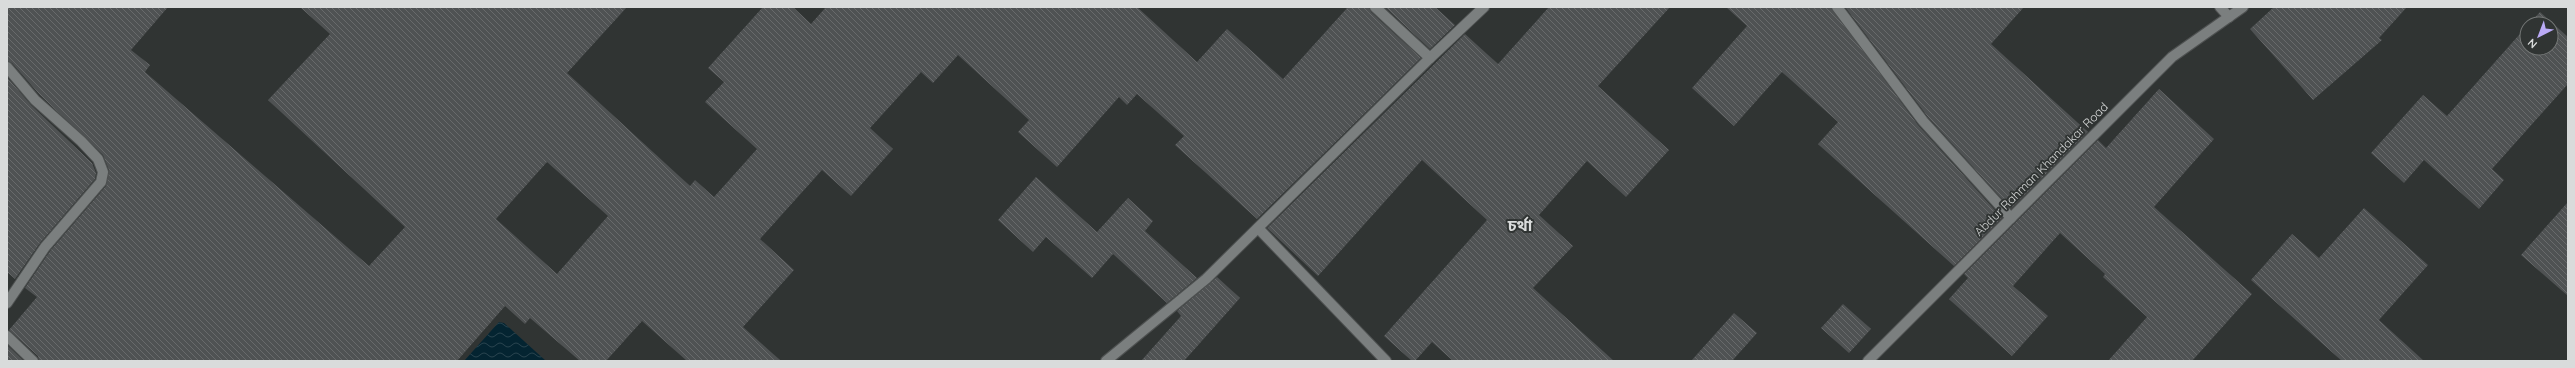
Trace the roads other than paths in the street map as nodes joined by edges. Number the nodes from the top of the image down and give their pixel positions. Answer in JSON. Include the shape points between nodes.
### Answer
{"nodes":[{"id":1,"x":1376,"y":7,"type":"edge"},
{"id":2,"x":1484,"y":7,"type":"edge"},
{"id":3,"x":1837,"y":7,"type":"edge"},
{"id":4,"x":2220,"y":7,"type":"edge"},
{"id":5,"x":2243,"y":7,"type":"edge"},
{"id":6,"x":2229,"y":17,"type":"junction"},
{"id":7,"x":1430,"y":58,"type":"junction"},
{"id":8,"x":7,"y":67,"type":"edge"},
{"id":9,"x":2012,"y":218,"type":"junction"},
{"id":10,"x":1258,"y":228,"type":"junction"},
{"id":11,"x":7,"y":303,"type":"edge"},
{"id":12,"x":7,"y":336,"type":"edge"},
{"id":13,"x":1382,"y":360,"type":"edge"},
{"id":14,"x":33,"y":361,"type":"edge"},
{"id":15,"x":1106,"y":361,"type":"edge"},
{"id":16,"x":1868,"y":361,"type":"edge"}],
"edges":[{"from":1,"to":7,"type":"street"},
{"from":2,"to":7,"type":"street"},
{"from":3,"to":9,"type":"street","via":[[1924,121]]},
{"from":4,"to":6,"type":"street"},
{"from":5,"to":6,"type":"street","name":"Abdur Rahman Khandakar Road"},
{"from":6,"to":9,"type":"street","name":"Abdur Rahman Khandakar Road","via":[[2172,57]]},
{"from":7,"to":10,"type":"street"},
{"from":8,"to":11,"type":"street","via":[[35,100],[98,159],[103,172],[101,182],[46,247]]},
{"from":9,"to":16,"type":"street","name":"Abdur Rahman Khandakar Road"},
{"from":10,"to":13,"type":"street"},
{"from":10,"to":15,"type":"street","via":[[1206,279]]},
{"from":12,"to":14,"type":"street"}]}
